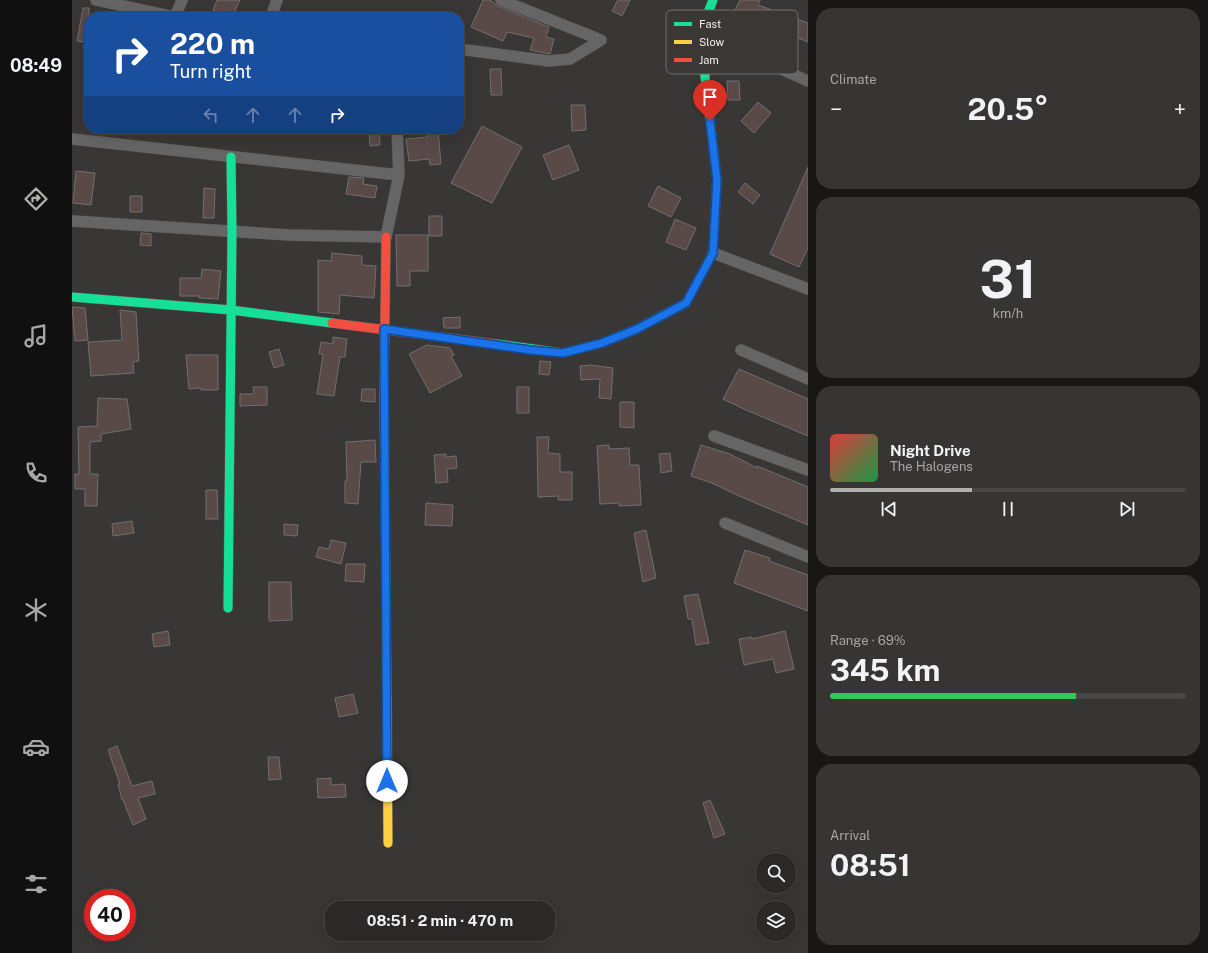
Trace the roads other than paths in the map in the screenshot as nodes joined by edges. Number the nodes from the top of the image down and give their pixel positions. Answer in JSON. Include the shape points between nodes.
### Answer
{"nodes":[{"id":1,"x":96,"y":0,"type":"edge"},
{"id":2,"x":182,"y":0,"type":"edge"},
{"id":3,"x":277,"y":0,"type":"edge"},
{"id":4,"x":501,"y":0,"type":"edge"},
{"id":5,"x":713,"y":0,"type":"edge"},
{"id":6,"x":709,"y":10,"type":"edge"},
{"id":7,"x":152,"y":12,"type":"edge"},
{"id":8,"x":177,"y":12,"type":"edge"},
{"id":9,"x":273,"y":12,"type":"edge"},
{"id":10,"x":464,"y":50,"type":"edge"},
{"id":11,"x":705,"y":74,"type":"edge"},
{"id":12,"x":792,"y":74,"type":"edge"},
{"id":13,"x":808,"y":81,"type":"edge"},
{"id":14,"x":397,"y":134,"type":"edge"},
{"id":15,"x":72,"y":139,"type":"edge"},
{"id":16,"x":231,"y":157,"type":"junction"},
{"id":17,"x":399,"y":176,"type":"junction"},
{"id":18,"x":72,"y":221,"type":"edge"},
{"id":19,"x":232,"y":232,"type":"junction"},
{"id":20,"x":386,"y":237,"type":"junction"},
{"id":21,"x":713,"y":253,"type":"junction"},
{"id":22,"x":808,"y":289,"type":"edge"},
{"id":23,"x":72,"y":297,"type":"edge"},
{"id":24,"x":231,"y":310,"type":"junction"},
{"id":25,"x":384,"y":329,"type":"junction"},
{"id":26,"x":741,"y":350,"type":"dead end"},
{"id":27,"x":808,"y":379,"type":"edge"},
{"id":28,"x":714,"y":436,"type":"dead end"},
{"id":29,"x":808,"y":470,"type":"edge"},
{"id":30,"x":725,"y":523,"type":"dead end"},
{"id":31,"x":808,"y":557,"type":"edge"},
{"id":32,"x":228,"y":608,"type":"dead end"},
{"id":33,"x":388,"y":843,"type":"dead end"}],
"edges":[{"from":1,"to":7,"type":"street"},
{"from":2,"to":8,"type":"street"},
{"from":3,"to":9,"type":"street"},
{"from":4,"to":10,"type":"street","via":[[601,40],[570,58],[549,61]]},
{"from":5,"to":6,"type":"street"},
{"from":11,"to":21,"type":"street","via":[[717,180]]},
{"from":12,"to":13,"type":"street"},
{"from":14,"to":17,"type":"street"},
{"from":15,"to":16,"type":"street"},
{"from":16,"to":17,"type":"street"},
{"from":16,"to":19,"type":"street"},
{"from":17,"to":20,"type":"street"},
{"from":18,"to":19,"type":"street"},
{"from":19,"to":20,"type":"street","via":[[289,236]]},
{"from":19,"to":24,"type":"street"},
{"from":20,"to":25,"type":"street"},
{"from":21,"to":22,"type":"street"},
{"from":21,"to":25,"type":"street","via":[[686,303],[637,329],[602,343],[563,353]]},
{"from":23,"to":24,"type":"street"},
{"from":24,"to":25,"type":"street"},
{"from":24,"to":32,"type":"street"},
{"from":25,"to":33,"type":"street"},
{"from":26,"to":27,"type":"street"},
{"from":28,"to":29,"type":"street"},
{"from":30,"to":31,"type":"street"}]}
